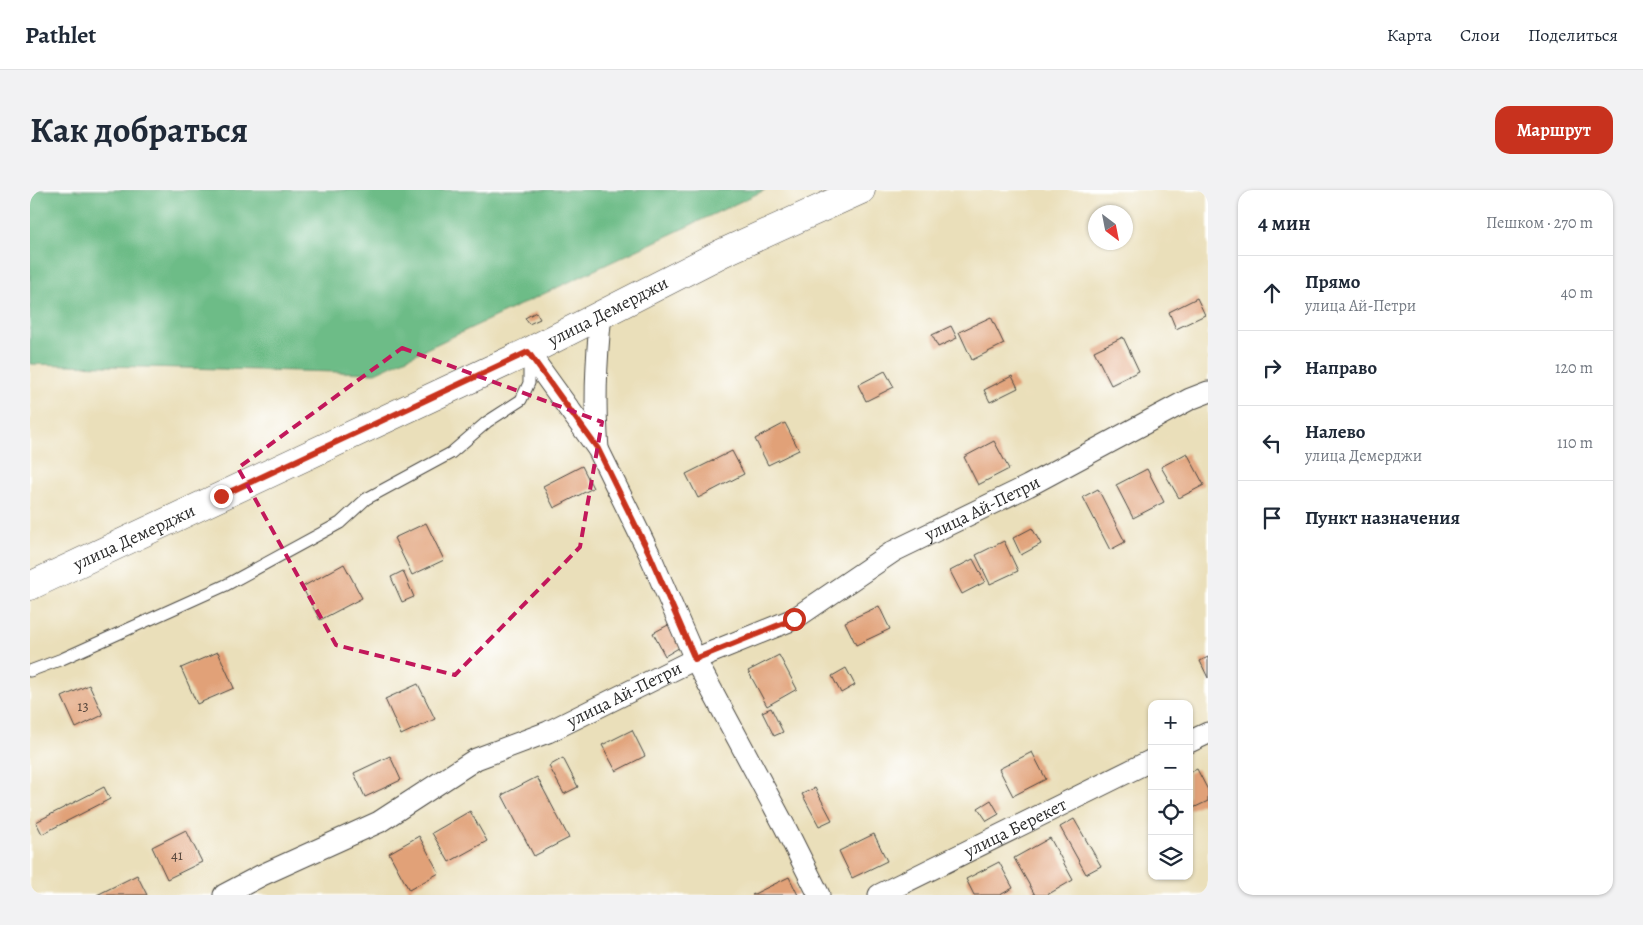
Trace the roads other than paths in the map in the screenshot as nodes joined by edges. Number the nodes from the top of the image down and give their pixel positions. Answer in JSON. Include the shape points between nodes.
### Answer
{"nodes":[{"id":1,"x":861,"y":190,"type":"edge"},
{"id":2,"x":601,"y":314,"type":"junction"},
{"id":3,"x":528,"y":352,"type":"junction"},
{"id":4,"x":1208,"y":392,"type":"edge"},
{"id":5,"x":598,"y":449,"type":"junction"},
{"id":6,"x":30,"y":586,"type":"edge"},
{"id":7,"x":695,"y":659,"type":"junction"},
{"id":8,"x":30,"y":671,"type":"edge"},
{"id":9,"x":1208,"y":733,"type":"edge"},
{"id":10,"x":1193,"y":740,"type":"edge"},
{"id":11,"x":1148,"y":762,"type":"edge"},
{"id":12,"x":224,"y":895,"type":"edge"},
{"id":13,"x":819,"y":895,"type":"edge"},
{"id":14,"x":879,"y":895,"type":"edge"}],
"edges":[{"from":1,"to":2,"type":"main road","name":"улица Демерджи","via":[[722,253]]},
{"from":2,"to":3,"type":"main road","name":"улица Демерджи"},
{"from":2,"to":5,"type":"street","via":[[596,357]]},
{"from":3,"to":5,"type":"street"},
{"from":3,"to":6,"type":"main road","name":"улица Демерджи"},
{"from":3,"to":8,"type":"lane","via":[[529,383],[521,400],[487,422],[451,453],[366,499],[340,523],[226,585]]},
{"from":4,"to":7,"type":"street","name":"улица Ай-Петри","via":[[1028,486],[894,551],[794,619]]},
{"from":5,"to":7,"type":"street","via":[[649,553]]},
{"from":7,"to":12,"type":"street","name":"улица Ай-Петри","via":[[548,732],[476,759],[379,822]]},
{"from":7,"to":13,"type":"street"},
{"from":9,"to":10,"type":"street"},
{"from":11,"to":14,"type":"street","name":"улица Берекет"}]}
